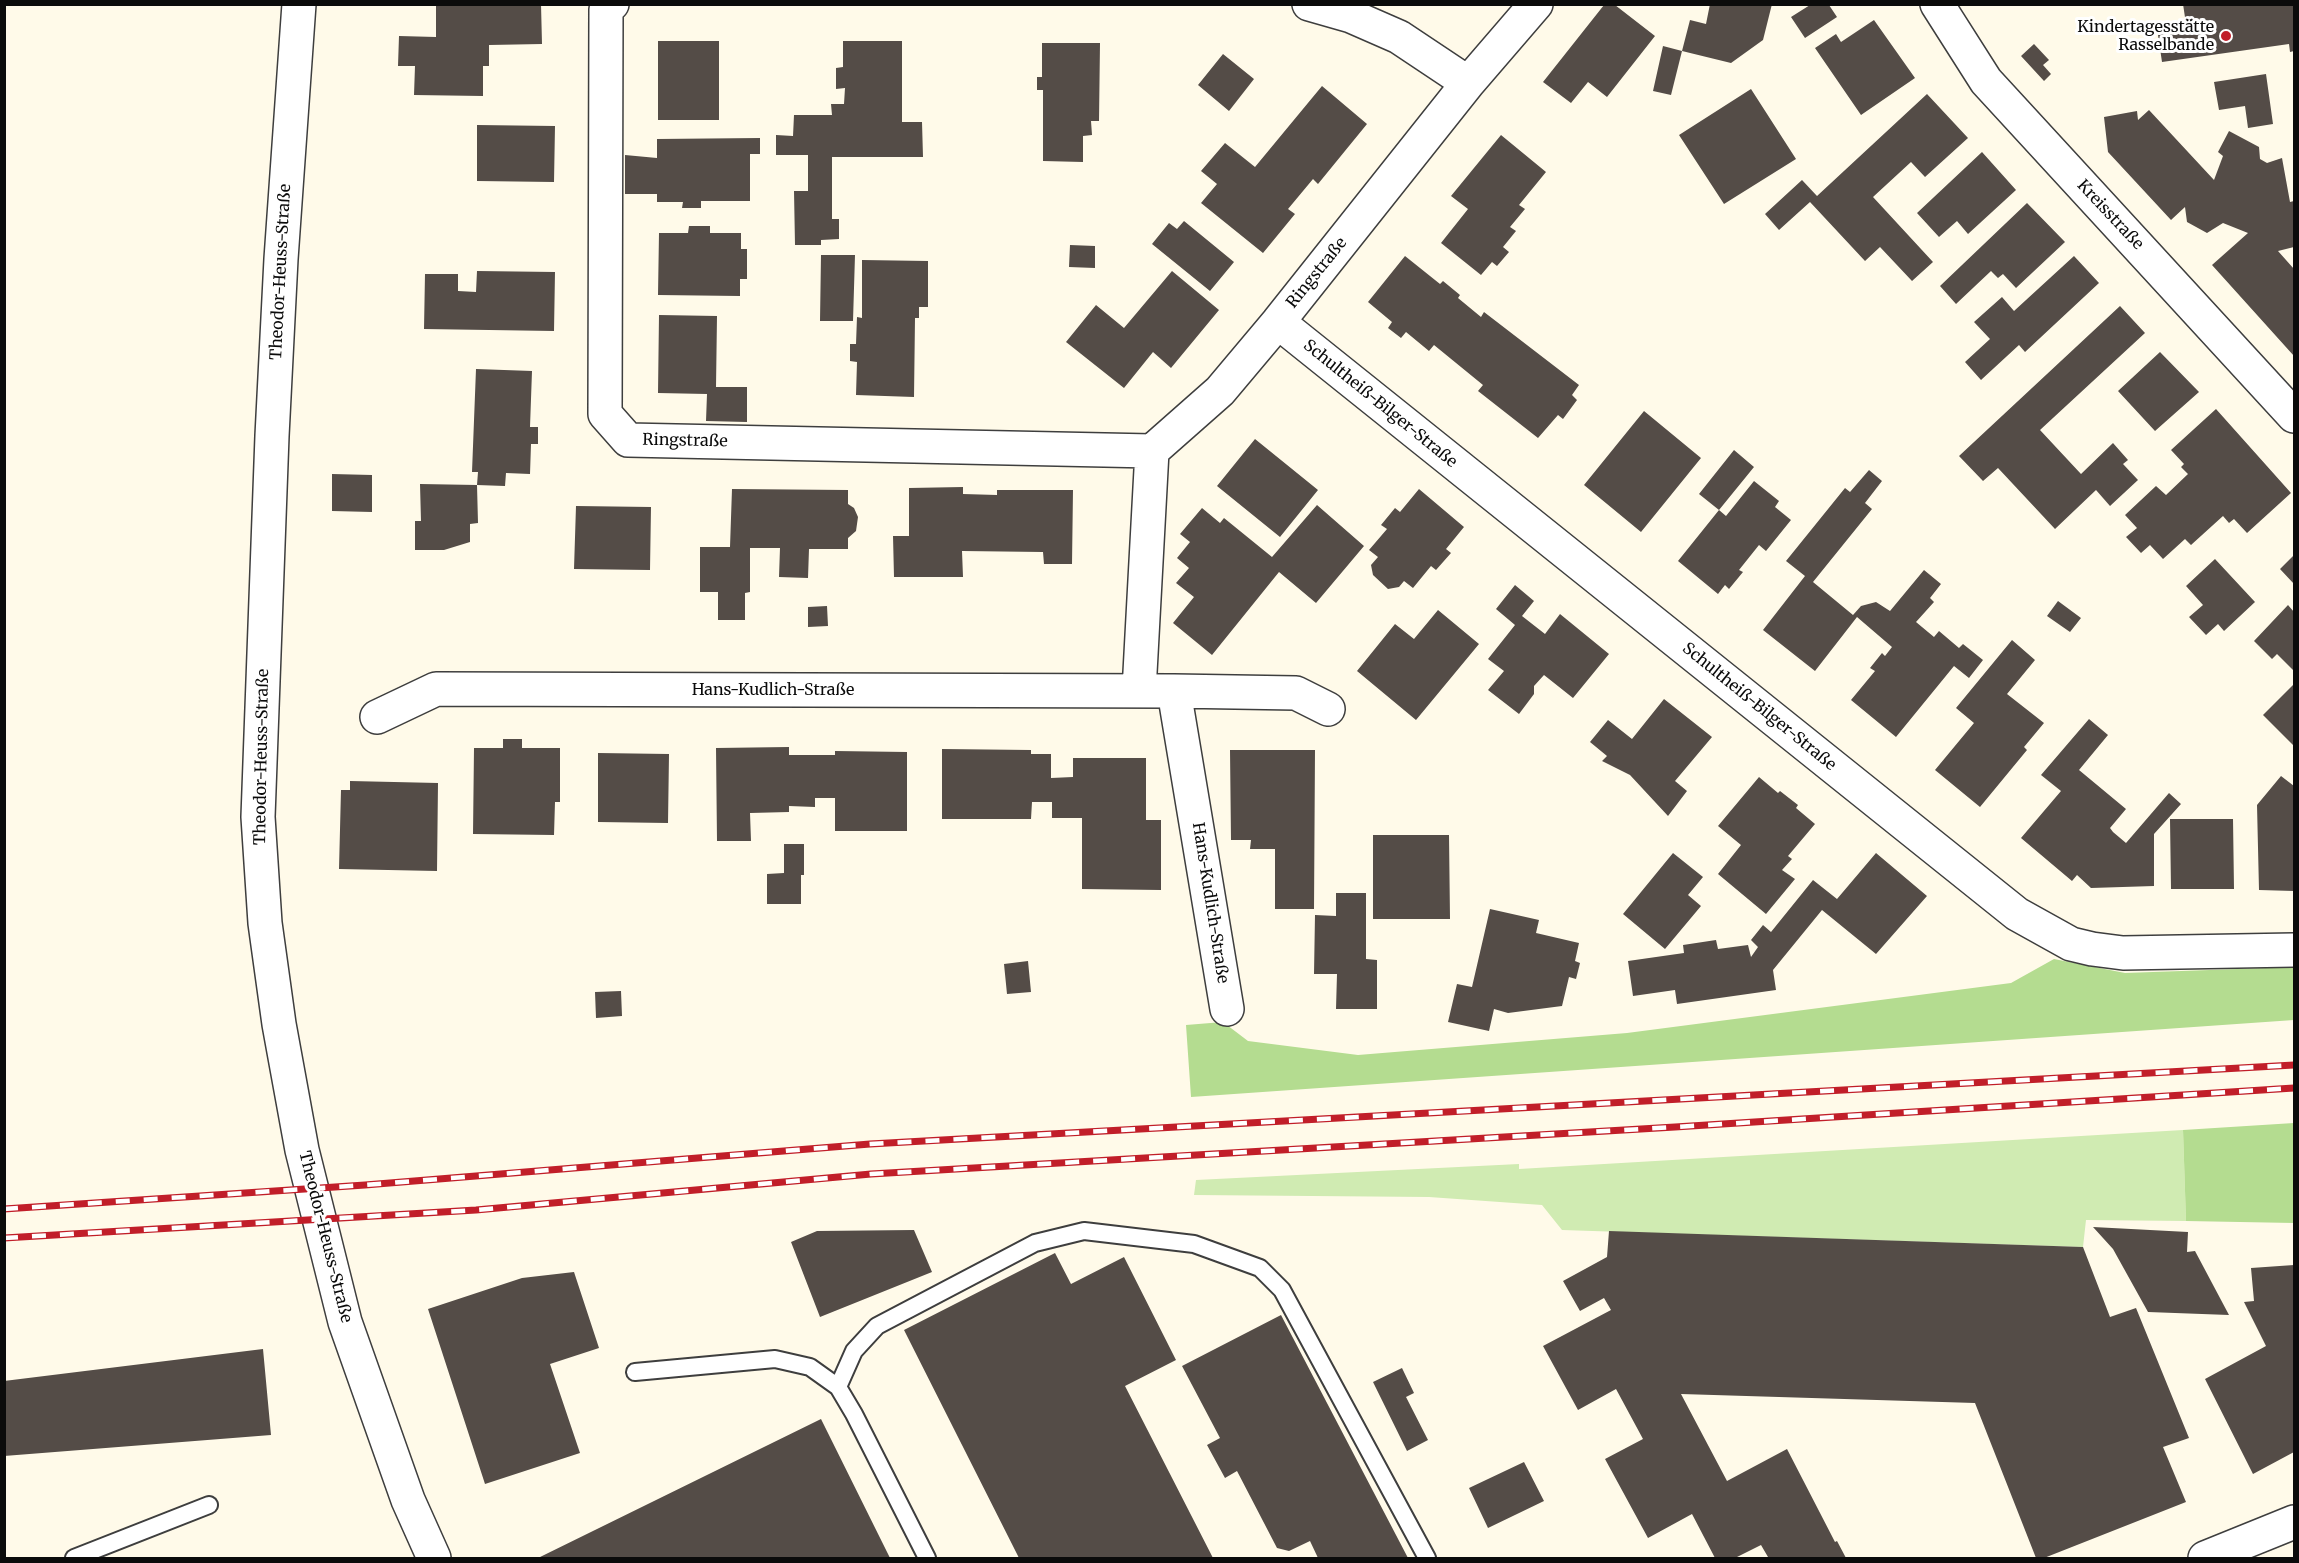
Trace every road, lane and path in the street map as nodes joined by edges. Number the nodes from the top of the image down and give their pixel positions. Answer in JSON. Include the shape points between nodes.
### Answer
{"nodes":[{"id":1,"x":299,"y":4,"type":"edge"},
{"id":2,"x":612,"y":4,"type":"edge"},
{"id":3,"x":1309,"y":4,"type":"edge"},
{"id":4,"x":1536,"y":4,"type":"edge"},
{"id":5,"x":1937,"y":4,"type":"edge"},
{"id":6,"x":1468,"y":83,"type":"junction"},
{"id":7,"x":1278,"y":322,"type":"junction"},
{"id":8,"x":2295,"y":416,"type":"edge"},
{"id":9,"x":1152,"y":451,"type":"junction"},
{"id":10,"x":1174,"y":691,"type":"junction"},
{"id":11,"x":1139,"y":692,"type":"junction"},
{"id":12,"x":1328,"y":709,"type":"dead end"},
{"id":13,"x":377,"y":717,"type":"dead end"},
{"id":14,"x":2295,"y":950,"type":"edge"},
{"id":15,"x":1227,"y":1009,"type":"dead end"},
{"id":16,"x":635,"y":1372,"type":"dead end"},
{"id":17,"x":838,"y":1387,"type":"junction"},
{"id":18,"x":209,"y":1505,"type":"dead end"},
{"id":19,"x":2295,"y":1522,"type":"edge"},
{"id":20,"x":74,"y":1558,"type":"edge"},
{"id":21,"x":434,"y":1558,"type":"edge"},
{"id":22,"x":927,"y":1558,"type":"edge"},
{"id":23,"x":1427,"y":1558,"type":"edge"},
{"id":24,"x":2205,"y":1558,"type":"edge"}],
"edges":[{"from":1,"to":21,"type":"street","name":"Theodor-Heuss-Straße","via":[[272,436],[258,817],[265,923],[302,1150],[345,1322],[408,1500]]},
{"from":2,"to":9,"type":"street","name":"Ringstraße","via":[[606,9],[605,414],[628,440]]},
{"from":3,"to":6,"type":"street","via":[[1351,16],[1399,37]]},
{"from":4,"to":6,"type":"street","name":"Ringstraße"},
{"from":5,"to":8,"type":"street","name":"Kreisstraße","via":[[1986,81]]},
{"from":6,"to":7,"type":"street","name":"Ringstraße"},
{"from":7,"to":9,"type":"street","name":"Ringstraße","via":[[1220,391]]},
{"from":7,"to":14,"type":"street","name":"Schultheiß-Bilger-Straße","via":[[2017,914],[2072,944],[2092,949],[2123,953]]},
{"from":9,"to":11,"type":"street"},
{"from":10,"to":11,"type":"street","name":"Hans-Kudlich-Straße"},
{"from":10,"to":12,"type":"street","name":"Hans-Kudlich-Straße","via":[[1296,693]]},
{"from":10,"to":15,"type":"street","name":"Hans-Kudlich-Straße"},
{"from":11,"to":13,"type":"street","name":"Hans-Kudlich-Straße","via":[[436,689]]},
{"from":16,"to":17,"type":"lane","via":[[775,1359],[810,1367]]},
{"from":17,"to":22,"type":"lane"},
{"from":17,"to":23,"type":"lane","via":[[854,1351],[877,1326],[1035,1243],[1084,1231],[1194,1244],[1260,1268],[1282,1290]]},
{"from":18,"to":20,"type":"lane"},
{"from":19,"to":24,"type":"street"}]}
